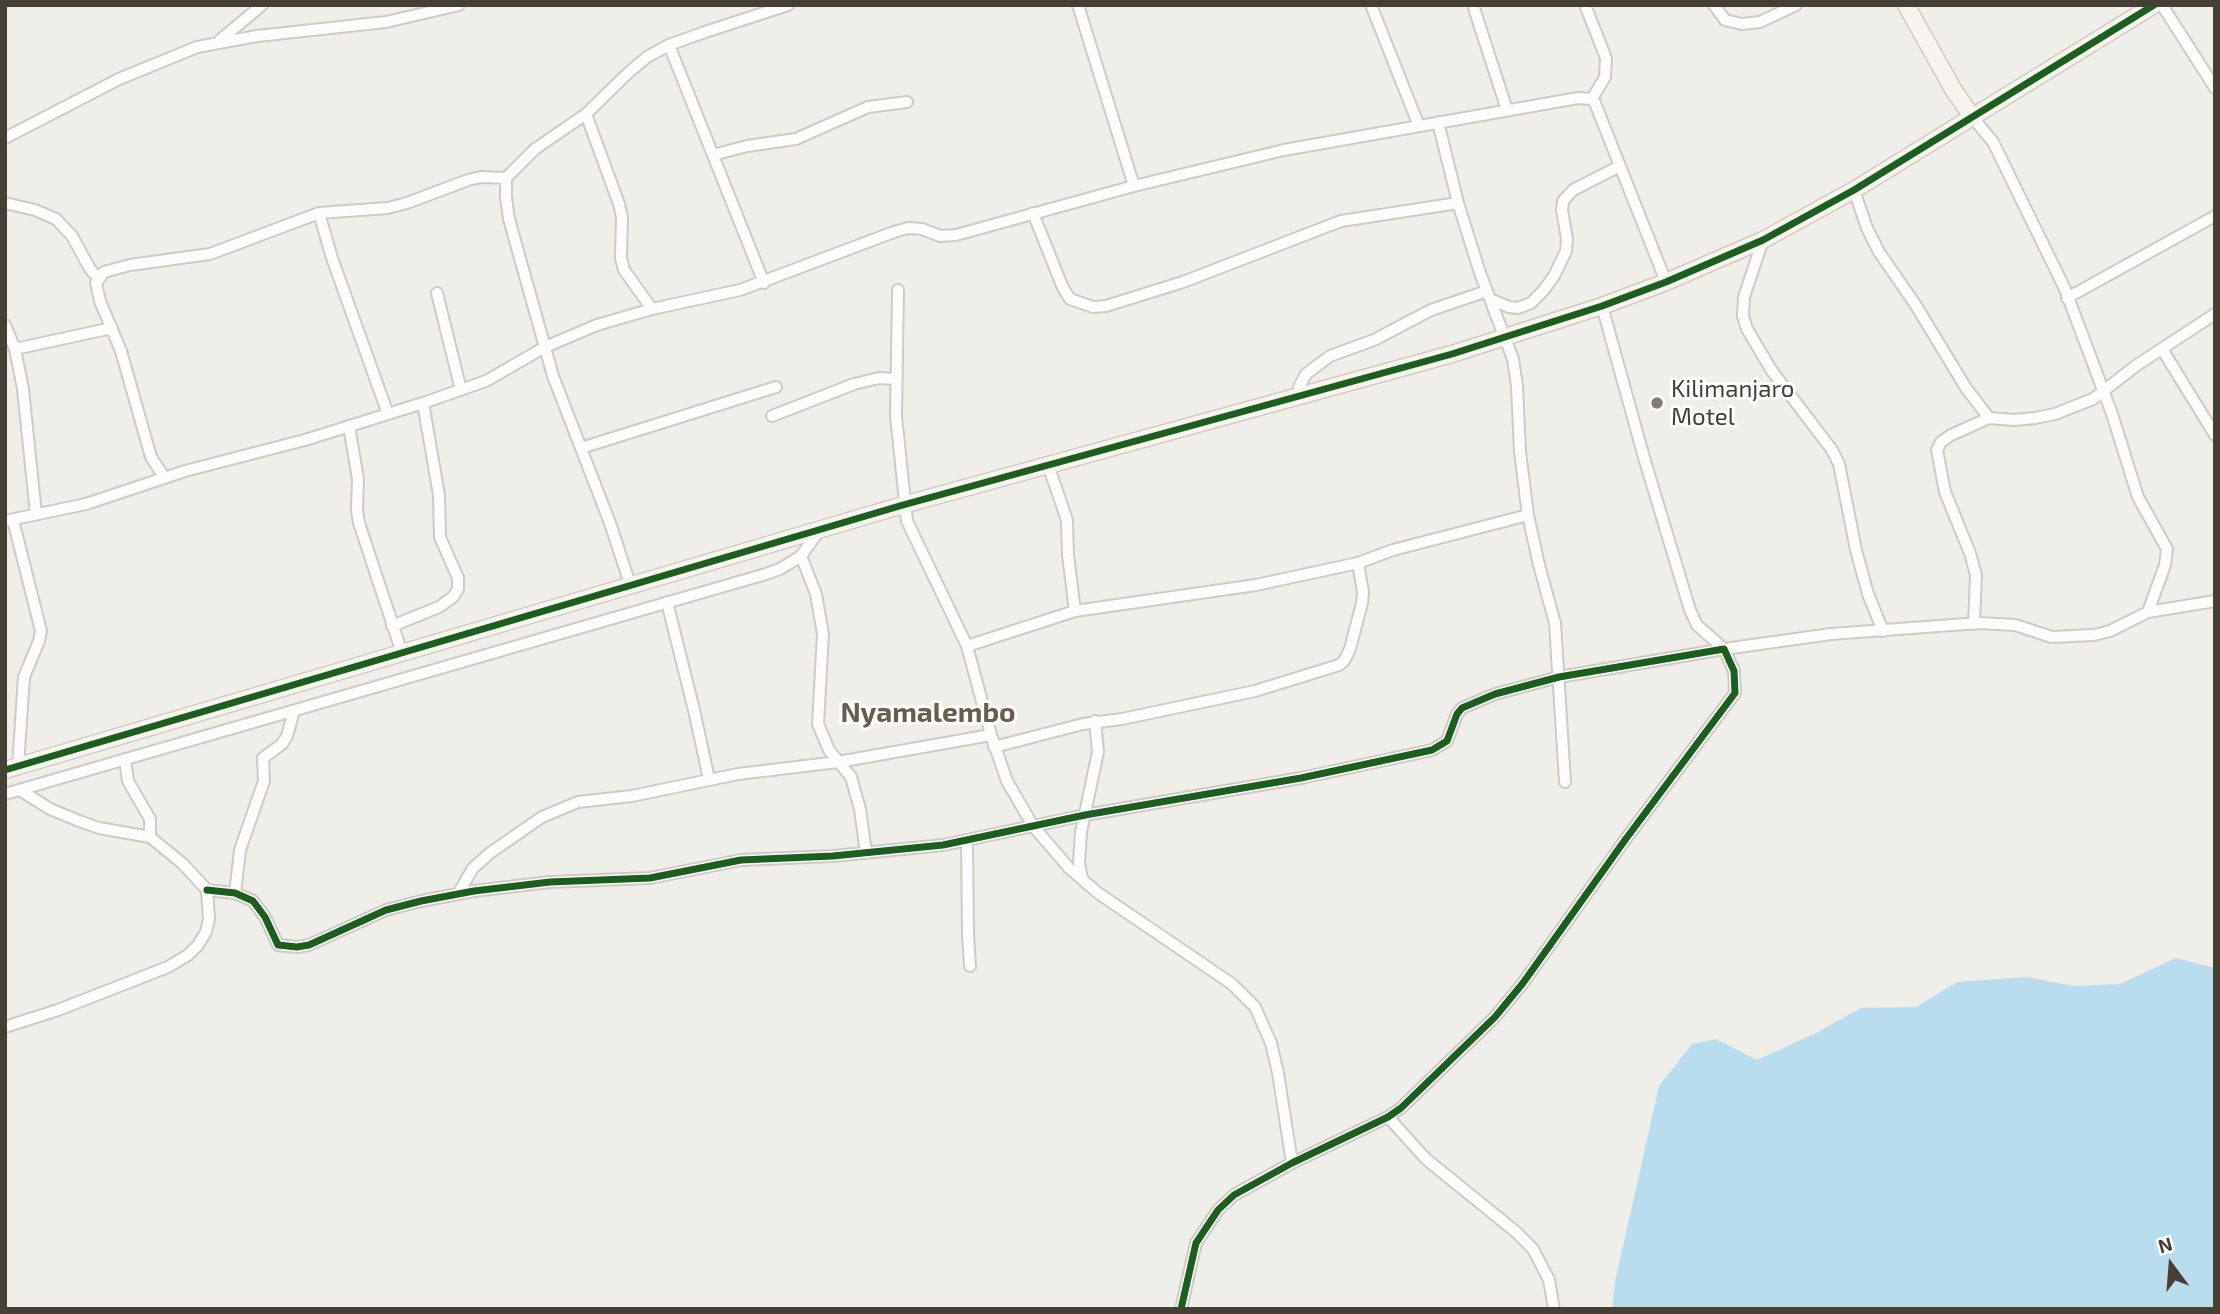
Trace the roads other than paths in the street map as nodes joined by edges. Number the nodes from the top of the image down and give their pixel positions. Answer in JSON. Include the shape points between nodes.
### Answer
{"nodes":[{"id":1,"x":262,"y":5,"type":"edge"},
{"id":2,"x":459,"y":5,"type":"edge"},
{"id":3,"x":788,"y":5,"type":"edge"},
{"id":4,"x":1078,"y":5,"type":"edge"},
{"id":5,"x":1371,"y":5,"type":"edge"},
{"id":6,"x":1473,"y":5,"type":"edge"},
{"id":7,"x":1585,"y":5,"type":"edge"},
{"id":8,"x":1714,"y":5,"type":"edge"},
{"id":9,"x":1796,"y":5,"type":"edge"},
{"id":10,"x":1906,"y":5,"type":"edge"},
{"id":11,"x":2154,"y":5,"type":"edge"},
{"id":12,"x":2162,"y":5,"type":"edge"},
{"id":13,"x":218,"y":42,"type":"junction"},
{"id":14,"x":669,"y":46,"type":"junction"},
{"id":15,"x":2215,"y":88,"type":"edge"},
{"id":16,"x":1592,"y":99,"type":"junction"},
{"id":17,"x":907,"y":102,"type":"dead end"},
{"id":18,"x":1507,"y":110,"type":"junction"},
{"id":19,"x":586,"y":114,"type":"junction"},
{"id":20,"x":1973,"y":118,"type":"junction"},
{"id":21,"x":1438,"y":122,"type":"junction"},
{"id":22,"x":1419,"y":126,"type":"junction"},
{"id":23,"x":5,"y":138,"type":"edge"},
{"id":24,"x":713,"y":155,"type":"junction"},
{"id":25,"x":1620,"y":166,"type":"junction"},
{"id":26,"x":506,"y":178,"type":"junction"},
{"id":27,"x":1134,"y":186,"type":"junction"},
{"id":28,"x":1854,"y":190,"type":"junction"},
{"id":29,"x":1458,"y":203,"type":"junction"},
{"id":30,"x":5,"y":204,"type":"edge"},
{"id":31,"x":319,"y":213,"type":"junction"},
{"id":32,"x":1033,"y":213,"type":"junction"},
{"id":33,"x":2215,"y":216,"type":"edge"},
{"id":34,"x":1763,"y":240,"type":"junction"},
{"id":35,"x":98,"y":278,"type":"junction"},
{"id":36,"x":1666,"y":282,"type":"junction"},
{"id":37,"x":764,"y":283,"type":"junction"},
{"id":38,"x":898,"y":290,"type":"dead end"},
{"id":39,"x":437,"y":293,"type":"dead end"},
{"id":40,"x":1489,"y":295,"type":"junction"},
{"id":41,"x":2067,"y":298,"type":"junction"},
{"id":42,"x":1602,"y":306,"type":"junction"},
{"id":43,"x":652,"y":309,"type":"junction"},
{"id":44,"x":2215,"y":314,"type":"edge"},
{"id":45,"x":5,"y":326,"type":"edge"},
{"id":46,"x":112,"y":328,"type":"junction"},
{"id":47,"x":1506,"y":338,"type":"junction"},
{"id":48,"x":544,"y":347,"type":"junction"},
{"id":49,"x":15,"y":349,"type":"junction"},
{"id":50,"x":2162,"y":349,"type":"junction"},
{"id":51,"x":896,"y":379,"type":"junction"},
{"id":52,"x":776,"y":387,"type":"dead end"},
{"id":53,"x":461,"y":390,"type":"junction"},
{"id":54,"x":2102,"y":392,"type":"junction"},
{"id":55,"x":1297,"y":395,"type":"junction"},
{"id":56,"x":423,"y":403,"type":"junction"},
{"id":57,"x":388,"y":414,"type":"junction"},
{"id":58,"x":772,"y":416,"type":"dead end"},
{"id":59,"x":1989,"y":418,"type":"junction"},
{"id":60,"x":349,"y":426,"type":"junction"},
{"id":61,"x":2215,"y":435,"type":"edge"},
{"id":62,"x":582,"y":448,"type":"junction"},
{"id":63,"x":1048,"y":466,"type":"junction"},
{"id":64,"x":164,"y":477,"type":"junction"},
{"id":65,"x":903,"y":505,"type":"junction"},
{"id":66,"x":36,"y":514,"type":"junction"},
{"id":67,"x":1528,"y":515,"type":"junction"},
{"id":68,"x":9,"y":520,"type":"edge"},
{"id":69,"x":819,"y":531,"type":"junction"},
{"id":70,"x":801,"y":556,"type":"junction"},
{"id":71,"x":1358,"y":563,"type":"junction"},
{"id":72,"x":631,"y":587,"type":"junction"},
{"id":73,"x":2215,"y":601,"type":"edge"},
{"id":74,"x":667,"y":602,"type":"junction"},
{"id":75,"x":1075,"y":611,"type":"junction"},
{"id":76,"x":2148,"y":612,"type":"junction"},
{"id":77,"x":1974,"y":624,"type":"junction"},
{"id":78,"x":392,"y":626,"type":"junction"},
{"id":79,"x":1883,"y":631,"type":"junction"},
{"id":80,"x":967,"y":646,"type":"junction"},
{"id":81,"x":1724,"y":649,"type":"junction"},
{"id":82,"x":402,"y":653,"type":"junction"},
{"id":83,"x":1559,"y":677,"type":"junction"},
{"id":84,"x":294,"y":712,"type":"junction"},
{"id":85,"x":1095,"y":722,"type":"junction"},
{"id":86,"x":991,"y":735,"type":"junction"},
{"id":87,"x":994,"y":747,"type":"junction"},
{"id":88,"x":125,"y":759,"type":"junction"},
{"id":89,"x":838,"y":762,"type":"junction"},
{"id":90,"x":12,"y":768,"type":"edge"},
{"id":91,"x":709,"y":779,"type":"junction"},
{"id":92,"x":1565,"y":782,"type":"dead end"},
{"id":93,"x":20,"y":790,"type":"junction"},
{"id":94,"x":5,"y":794,"type":"edge"},
{"id":95,"x":1085,"y":815,"type":"junction"},
{"id":96,"x":1033,"y":826,"type":"junction"},
{"id":97,"x":150,"y":837,"type":"junction"},
{"id":98,"x":967,"y":841,"type":"junction"},
{"id":99,"x":866,"y":853,"type":"junction"},
{"id":100,"x":1082,"y":879,"type":"junction"},
{"id":101,"x":207,"y":890,"type":"junction"},
{"id":102,"x":235,"y":893,"type":"junction"},
{"id":103,"x":458,"y":894,"type":"junction"},
{"id":104,"x":971,"y":966,"type":"dead end"},
{"id":105,"x":5,"y":1027,"type":"edge"},
{"id":106,"x":1388,"y":1117,"type":"junction"},
{"id":107,"x":1292,"y":1163,"type":"junction"},
{"id":108,"x":1181,"y":1309,"type":"edge"},
{"id":109,"x":1553,"y":1309,"type":"edge"}],
"edges":[{"from":1,"to":13,"type":"street"},
{"from":2,"to":13,"type":"street","via":[[386,22]]},
{"from":3,"to":14,"type":"street"},
{"from":4,"to":27,"type":"street"},
{"from":5,"to":22,"type":"street"},
{"from":6,"to":18,"type":"street"},
{"from":7,"to":16,"type":"street","via":[[1606,58],[1605,77]]},
{"from":8,"to":9,"type":"street","via":[[1725,20],[1742,24],[1760,22]]},
{"from":10,"to":20,"type":"street"},
{"from":11,"to":20,"type":"street"},
{"from":12,"to":15,"type":"street"},
{"from":13,"to":23,"type":"street","via":[[119,79]]},
{"from":14,"to":19,"type":"street","via":[[646,58]]},
{"from":14,"to":24,"type":"street"},
{"from":16,"to":18,"type":"street"},
{"from":16,"to":25,"type":"street"},
{"from":17,"to":24,"type":"street","via":[[868,107],[796,139]]},
{"from":18,"to":21,"type":"street"},
{"from":19,"to":26,"type":"street","via":[[536,149]]},
{"from":19,"to":43,"type":"street","via":[[619,204],[624,270]]},
{"from":20,"to":28,"type":"street"},
{"from":20,"to":41,"type":"street","via":[[1993,142]]},
{"from":21,"to":22,"type":"street"},
{"from":21,"to":29,"type":"street"},
{"from":22,"to":27,"type":"street","via":[[1284,150]]},
{"from":24,"to":37,"type":"street"},
{"from":25,"to":36,"type":"street"},
{"from":25,"to":40,"type":"street","via":[[1573,190],[1563,201],[1566,251],[1554,276],[1531,303],[1509,307]]},
{"from":26,"to":31,"type":"street","via":[[468,180],[388,208]]},
{"from":26,"to":48,"type":"street","via":[[509,219]]},
{"from":27,"to":32,"type":"street"},
{"from":28,"to":34,"type":"street"},
{"from":28,"to":59,"type":"street","via":[[1879,252]]},
{"from":29,"to":32,"type":"street","via":[[1341,221],[1184,282],[1093,307],[1070,299]]},
{"from":29,"to":40,"type":"street"},
{"from":30,"to":35,"type":"street","via":[[56,219]]},
{"from":31,"to":35,"type":"street","via":[[226,249],[111,268]]},
{"from":31,"to":57,"type":"street"},
{"from":32,"to":37,"type":"street","via":[[956,235],[908,228]]},
{"from":33,"to":41,"type":"street"},
{"from":34,"to":36,"type":"street"},
{"from":34,"to":79,"type":"street","via":[[1744,297],[1743,316],[1772,370],[1839,464],[1856,550]]},
{"from":35,"to":46,"type":"street","via":[[96,289]]},
{"from":36,"to":42,"type":"street"},
{"from":37,"to":43,"type":"street"},
{"from":38,"to":51,"type":"street"},
{"from":39,"to":53,"type":"street"},
{"from":40,"to":47,"type":"street"},
{"from":40,"to":55,"type":"street","via":[[1431,310],[1374,340],[1330,356],[1306,374]]},
{"from":41,"to":54,"type":"street"},
{"from":42,"to":47,"type":"street"},
{"from":42,"to":81,"type":"street","via":[[1690,610],[1698,625]]},
{"from":43,"to":48,"type":"street"},
{"from":44,"to":50,"type":"street"},
{"from":45,"to":49,"type":"street"},
{"from":46,"to":49,"type":"street"},
{"from":46,"to":64,"type":"street","via":[[151,457]]},
{"from":47,"to":55,"type":"street"},
{"from":47,"to":67,"type":"street","via":[[1517,386]]},
{"from":48,"to":53,"type":"street"},
{"from":48,"to":62,"type":"street"},
{"from":49,"to":66,"type":"street"},
{"from":50,"to":54,"type":"street"},
{"from":50,"to":61,"type":"street"},
{"from":51,"to":58,"type":"street","via":[[867,380]]},
{"from":51,"to":65,"type":"street"},
{"from":52,"to":62,"type":"street"},
{"from":53,"to":56,"type":"street"},
{"from":54,"to":59,"type":"street","via":[[2055,414],[2014,420]]},
{"from":54,"to":76,"type":"street","via":[[2138,497],[2167,549]]},
{"from":55,"to":63,"type":"street"},
{"from":56,"to":57,"type":"street"},
{"from":56,"to":78,"type":"street","via":[[439,495],[440,537],[458,589],[439,607]]},
{"from":57,"to":60,"type":"street"},
{"from":59,"to":77,"type":"street","via":[[1951,435],[1937,450],[1945,492],[1976,575]]},
{"from":60,"to":64,"type":"street"},
{"from":60,"to":78,"type":"street","via":[[358,479],[359,523]]},
{"from":62,"to":72,"type":"street"},
{"from":63,"to":65,"type":"street"},
{"from":63,"to":75,"type":"street","via":[[1067,520]]},
{"from":64,"to":66,"type":"street","via":[[112,496]]},
{"from":65,"to":69,"type":"street"},
{"from":65,"to":80,"type":"street"},
{"from":66,"to":68,"type":"street"},
{"from":67,"to":71,"type":"street"},
{"from":67,"to":83,"type":"street","via":[[1555,623]]},
{"from":68,"to":90,"type":"street","via":[[41,631],[24,677]]},
{"from":69,"to":70,"type":"street"},
{"from":69,"to":72,"type":"street"},
{"from":70,"to":74,"type":"street","via":[[773,572]]},
{"from":70,"to":89,"type":"street","via":[[821,613],[818,724]]},
{"from":71,"to":75,"type":"street","via":[[1256,585]]},
{"from":71,"to":85,"type":"street","via":[[1362,603],[1350,649],[1339,665],[1242,694]]},
{"from":72,"to":82,"type":"street"},
{"from":73,"to":76,"type":"street"},
{"from":74,"to":84,"type":"street"},
{"from":74,"to":91,"type":"street"},
{"from":75,"to":80,"type":"street"},
{"from":76,"to":77,"type":"street","via":[[2094,635],[2052,637],[2015,625]]},
{"from":77,"to":79,"type":"street"},
{"from":78,"to":82,"type":"street"},
{"from":79,"to":81,"type":"street"},
{"from":80,"to":86,"type":"street"},
{"from":81,"to":83,"type":"street"},
{"from":81,"to":106,"type":"street","via":[[1734,671],[1735,693],[1523,984],[1413,1098]]},
{"from":82,"to":90,"type":"street"},
{"from":83,"to":92,"type":"street"},
{"from":83,"to":95,"type":"street","via":[[1468,704],[1457,713],[1447,741],[1432,750]]},
{"from":84,"to":88,"type":"street"},
{"from":84,"to":102,"type":"street","via":[[282,744],[263,758],[264,781],[240,850]]},
{"from":85,"to":87,"type":"street"},
{"from":85,"to":95,"type":"street","via":[[1098,752]]},
{"from":86,"to":87,"type":"street"},
{"from":86,"to":89,"type":"street"},
{"from":87,"to":96,"type":"street"},
{"from":88,"to":93,"type":"street"},
{"from":88,"to":97,"type":"street","via":[[128,781],[150,818]]},
{"from":89,"to":91,"type":"street"},
{"from":89,"to":99,"type":"street","via":[[856,791]]},
{"from":91,"to":103,"type":"street","via":[[560,808],[480,861]]},
{"from":93,"to":94,"type":"street"},
{"from":93,"to":97,"type":"street","via":[[79,821]]},
{"from":95,"to":96,"type":"street"},
{"from":95,"to":100,"type":"street"},
{"from":96,"to":98,"type":"street"},
{"from":96,"to":100,"type":"street"},
{"from":97,"to":101,"type":"street"},
{"from":98,"to":99,"type":"street"},
{"from":98,"to":104,"type":"street"},
{"from":99,"to":103,"type":"street","via":[[741,860],[650,878],[550,881]]},
{"from":100,"to":107,"type":"street","via":[[1233,985],[1255,1007],[1271,1043]]},
{"from":101,"to":102,"type":"street"},
{"from":101,"to":105,"type":"street","via":[[206,932],[188,955],[119,987]]},
{"from":102,"to":103,"type":"street","via":[[254,901],[278,945],[284,947],[309,944],[396,907]]},
{"from":106,"to":107,"type":"street"},
{"from":106,"to":109,"type":"street","via":[[1426,1159],[1533,1250],[1549,1280]]},
{"from":107,"to":108,"type":"street","via":[[1234,1195],[1218,1210],[1196,1243]]}]}
